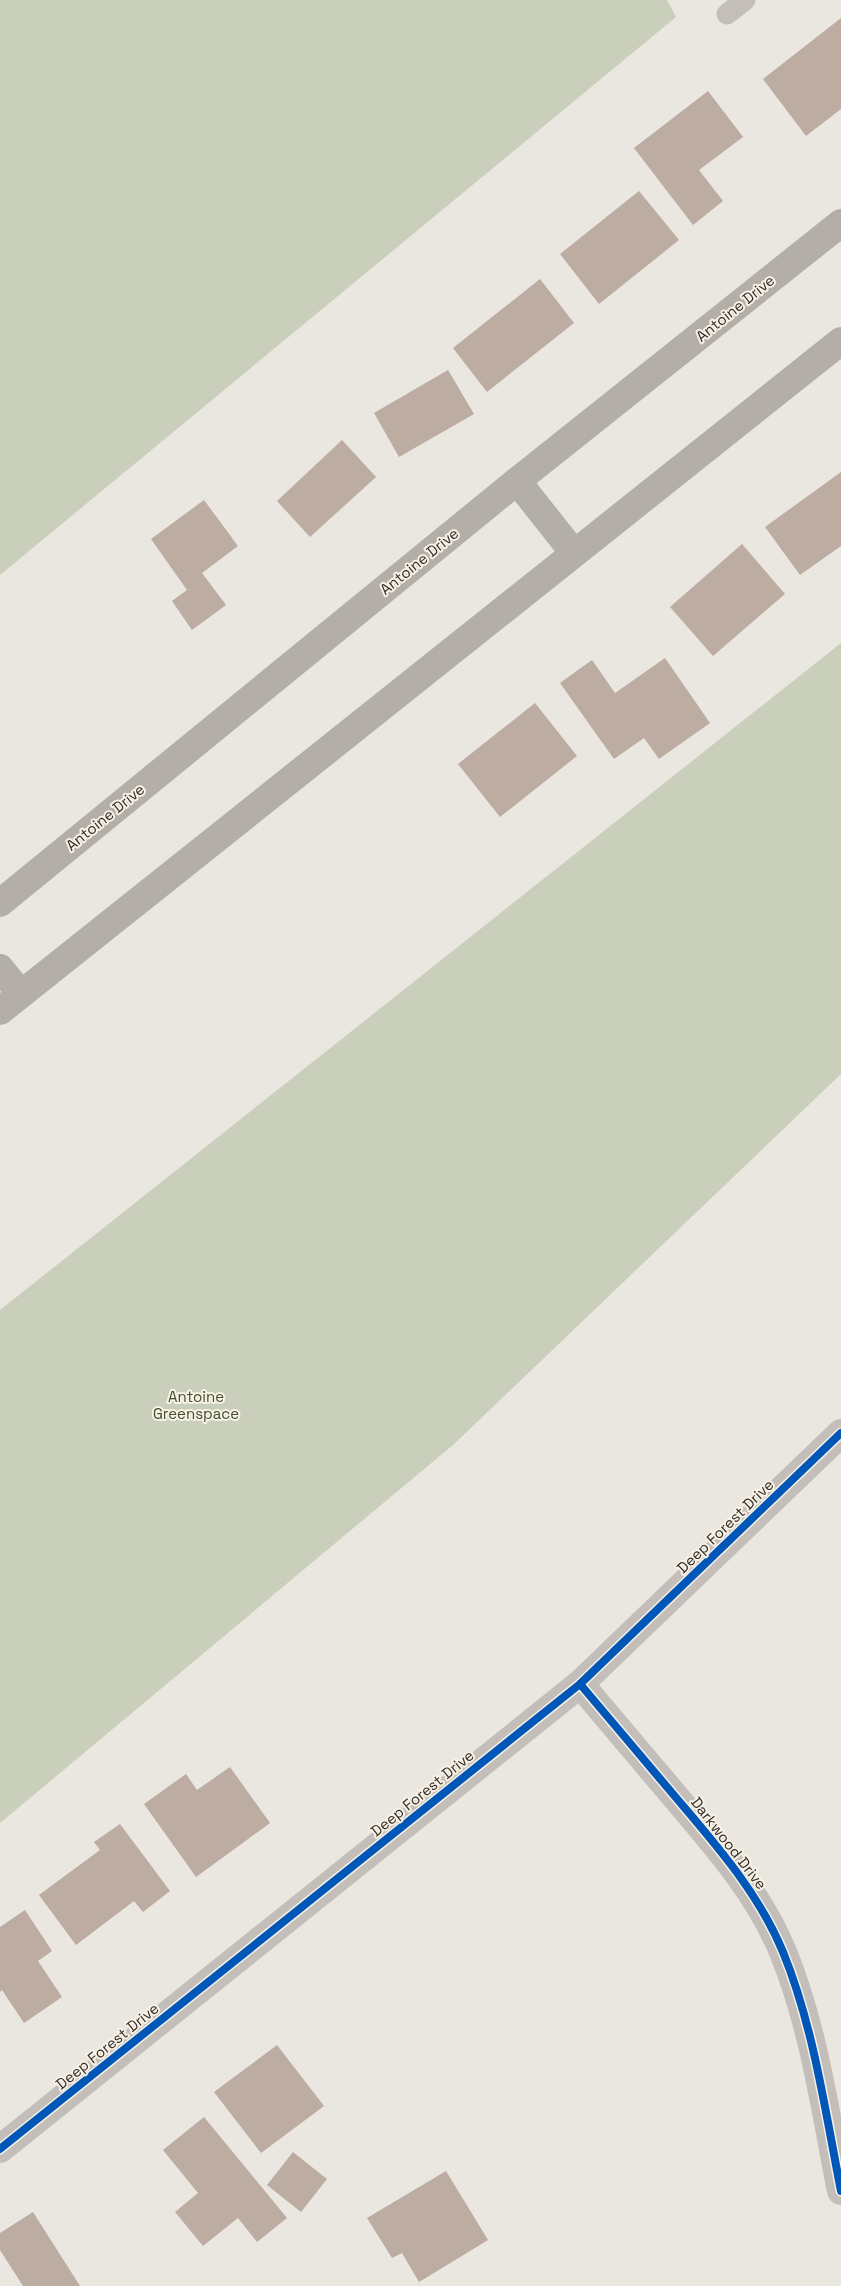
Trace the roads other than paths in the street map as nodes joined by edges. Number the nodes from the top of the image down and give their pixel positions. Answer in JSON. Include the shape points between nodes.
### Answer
{"nodes":[{"id":1,"x":745,"y":0,"type":"edge"},
{"id":2,"x":727,"y":14,"type":"dead end"},
{"id":3,"x":841,"y":223,"type":"edge"},
{"id":4,"x":841,"y":341,"type":"edge"},
{"id":5,"x":517,"y":481,"type":"junction"},
{"id":6,"x":574,"y":553,"type":"junction"},
{"id":7,"x":0,"y":903,"type":"edge"},
{"id":8,"x":0,"y":968,"type":"edge"},
{"id":9,"x":21,"y":994,"type":"junction"},
{"id":10,"x":0,"y":1011,"type":"edge"},
{"id":11,"x":841,"y":1434,"type":"edge"},
{"id":12,"x":580,"y":1684,"type":"junction"},
{"id":13,"x":0,"y":2150,"type":"edge"},
{"id":14,"x":841,"y":2191,"type":"edge"}],
"edges":[{"from":1,"to":2,"type":"lane"},
{"from":3,"to":5,"type":"main road","name":"Antoine Drive"},
{"from":4,"to":6,"type":"main road"},
{"from":5,"to":6,"type":"main road"},
{"from":5,"to":7,"type":"main road","name":"Antoine Drive"},
{"from":6,"to":9,"type":"main road"},
{"from":8,"to":9,"type":"main road"},
{"from":9,"to":10,"type":"main road"},
{"from":11,"to":12,"type":"street","name":"Deep Forest Drive"},
{"from":12,"to":13,"type":"street","name":"Deep Forest Drive"},
{"from":12,"to":14,"type":"street","name":"Darkwood Drive","via":[[724,1854],[755,1898],[778,1942],[799,1996],[812,2046]]}]}
